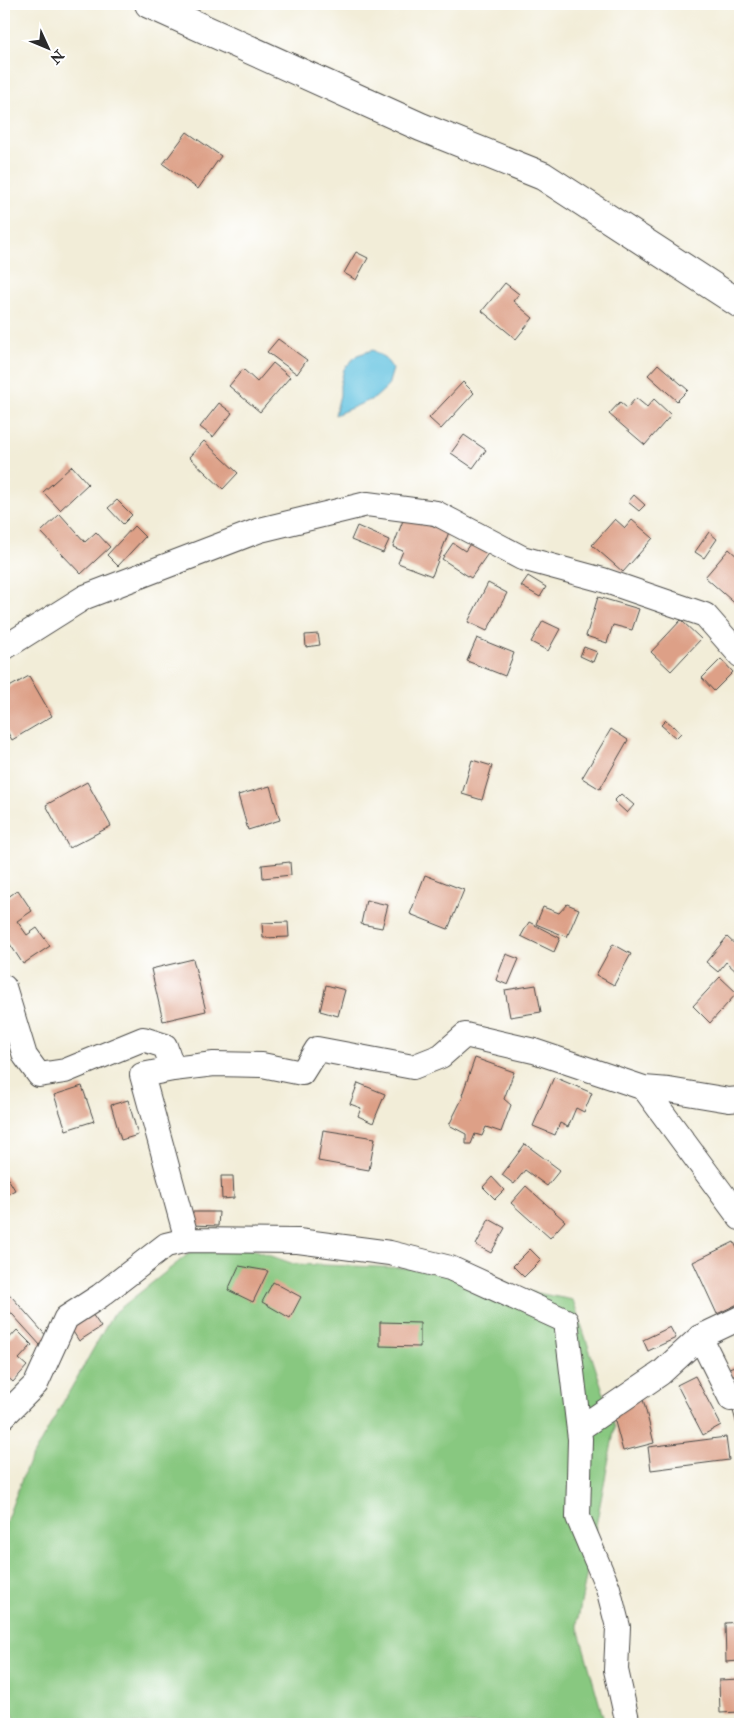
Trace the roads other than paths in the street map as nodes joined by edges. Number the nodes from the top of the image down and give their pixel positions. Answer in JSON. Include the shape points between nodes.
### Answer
{"nodes":[{"id":1,"x":154,"y":5,"type":"edge"},
{"id":2,"x":740,"y":304,"type":"edge"},
{"id":3,"x":4,"y":648,"type":"edge"},
{"id":4,"x":740,"y":655,"type":"edge"},
{"id":5,"x":4,"y":987,"type":"edge"},
{"id":6,"x":173,"y":1068,"type":"junction"},
{"id":7,"x":644,"y":1088,"type":"junction"},
{"id":8,"x":740,"y":1099,"type":"edge"},
{"id":9,"x":740,"y":1218,"type":"edge"},
{"id":10,"x":187,"y":1240,"type":"junction"},
{"id":11,"x":740,"y":1318,"type":"edge"},
{"id":12,"x":700,"y":1337,"type":"junction"},
{"id":13,"x":731,"y":1398,"type":"dead end"},
{"id":14,"x":4,"y":1416,"type":"edge"},
{"id":15,"x":579,"y":1429,"type":"junction"},
{"id":16,"x":628,"y":1724,"type":"edge"}],
"edges":[{"from":1,"to":2,"type":"street","via":[[421,127],[543,176]]},
{"from":3,"to":4,"type":"street","via":[[94,593],[260,530],[366,504],[436,514],[522,558],[603,580],[705,615]]},
{"from":5,"to":6,"type":"street","via":[[24,1056],[39,1076],[65,1071],[143,1039],[166,1046]]},
{"from":6,"to":7,"type":"street","via":[[214,1064],[262,1065],[302,1073],[317,1049],[413,1067],[441,1056],[465,1035],[534,1051]]},
{"from":6,"to":10,"type":"street","via":[[142,1075]]},
{"from":7,"to":8,"type":"street"},
{"from":7,"to":9,"type":"street"},
{"from":10,"to":14,"type":"street","via":[[166,1244],[100,1296],[66,1318],[36,1384]]},
{"from":10,"to":15,"type":"street","via":[[298,1241],[390,1253],[450,1268],[566,1321]]},
{"from":11,"to":12,"type":"street"},
{"from":12,"to":13,"type":"street"},
{"from":12,"to":15,"type":"street","via":[[661,1373]]},
{"from":15,"to":16,"type":"street","via":[[578,1517],[608,1588],[618,1627],[616,1670]]}]}
